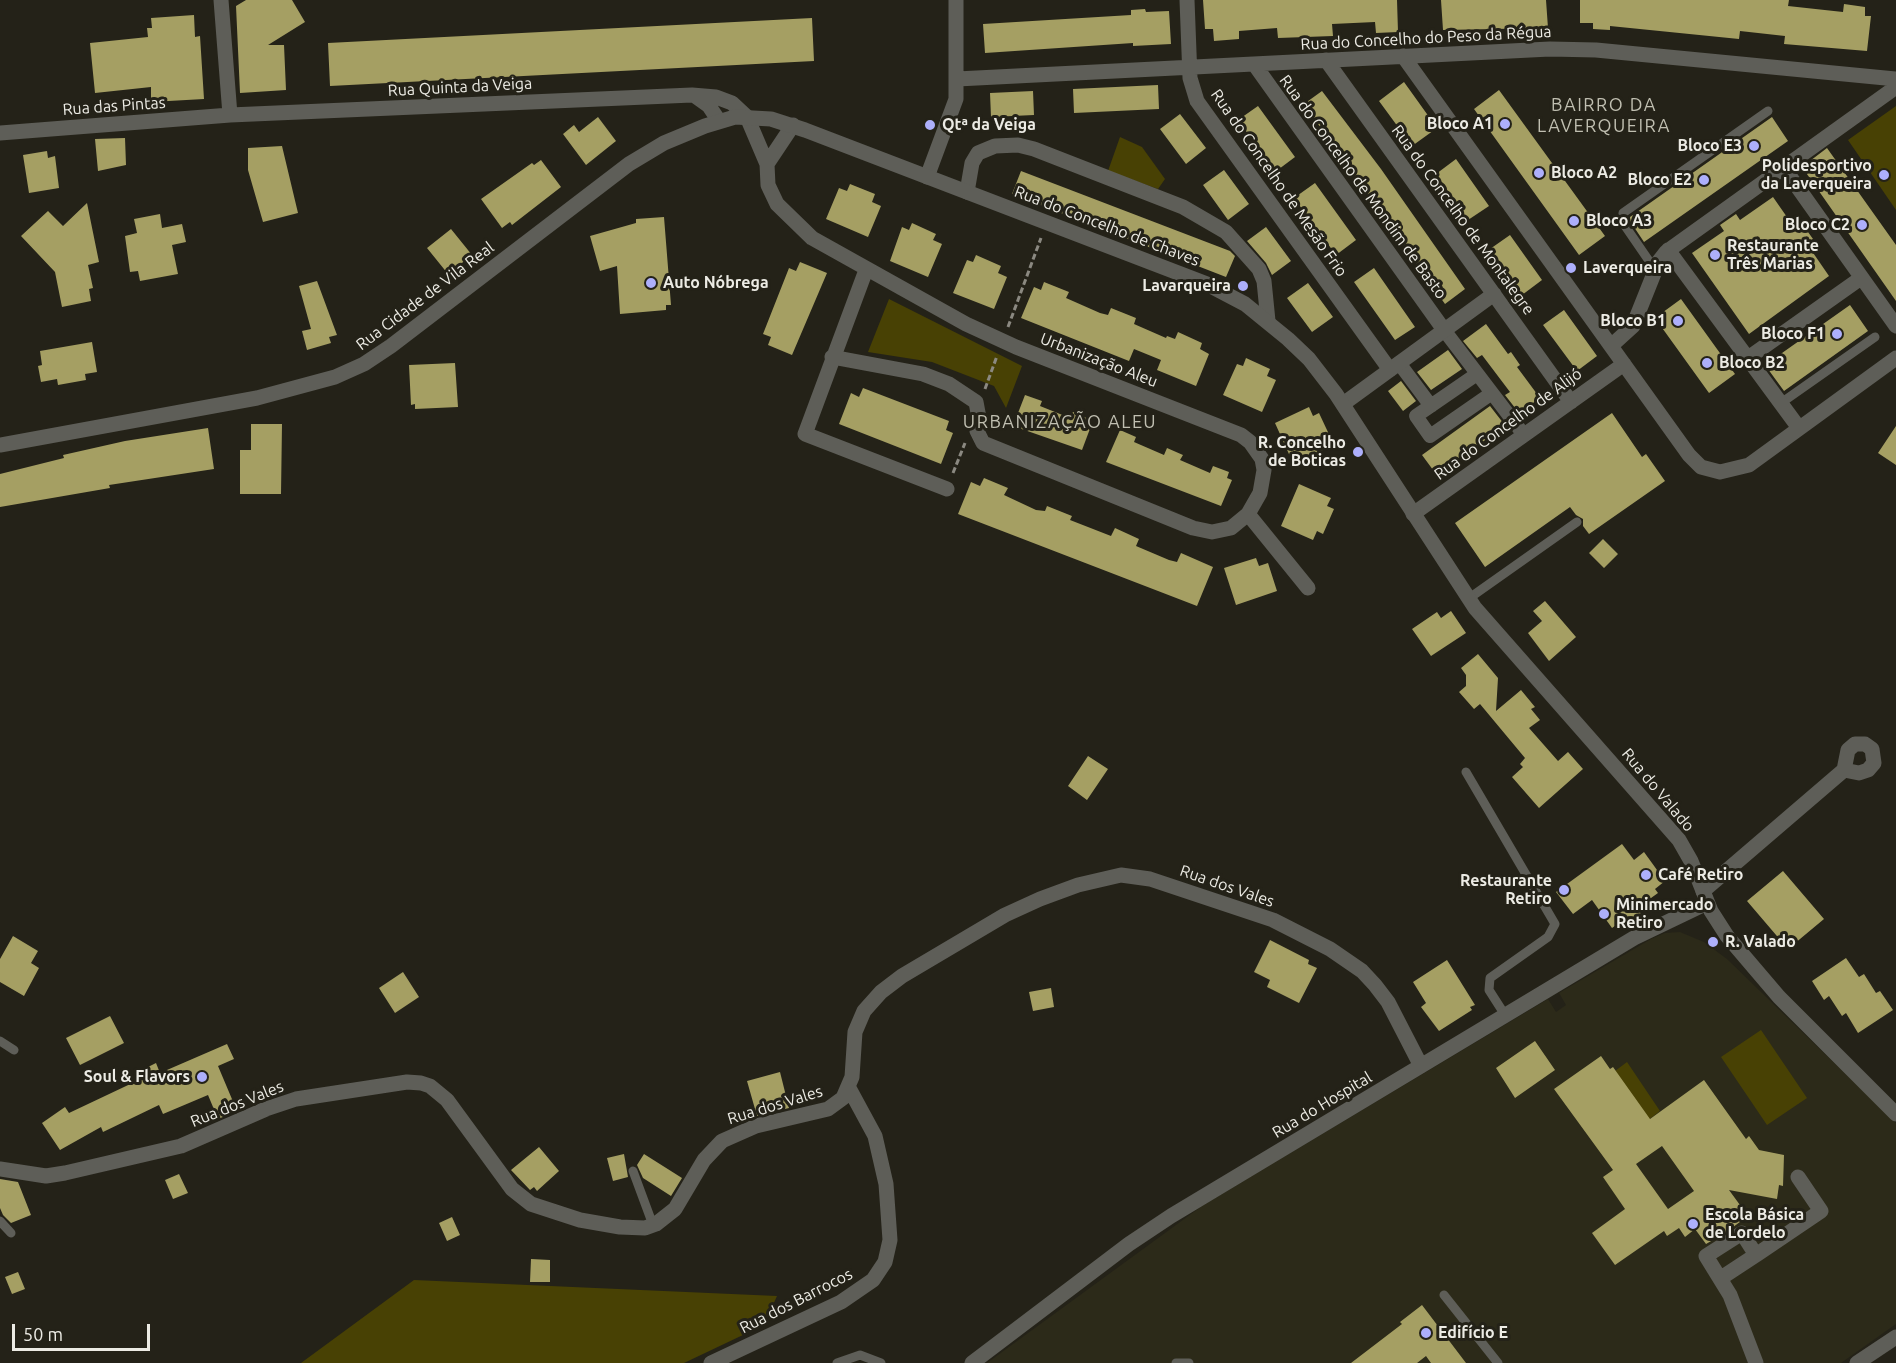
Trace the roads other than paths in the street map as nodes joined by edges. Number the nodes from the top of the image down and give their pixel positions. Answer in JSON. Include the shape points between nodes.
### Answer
{"nodes":[{"id":1,"x":221,"y":0,"type":"edge"},
{"id":2,"x":956,"y":0,"type":"edge"},
{"id":3,"x":1187,"y":0,"type":"edge"},
{"id":4,"x":1403,"y":56,"type":"junction"},
{"id":5,"x":1326,"y":60,"type":"junction"},
{"id":6,"x":1254,"y":64,"type":"junction"},
{"id":7,"x":1190,"y":67,"type":"junction"},
{"id":8,"x":957,"y":79,"type":"junction"},
{"id":9,"x":1896,"y":79,"type":"edge"},
{"id":10,"x":1896,"y":87,"type":"edge"},
{"id":11,"x":692,"y":95,"type":"junction"},
{"id":12,"x":1768,"y":111,"type":"dead end"},
{"id":13,"x":230,"y":115,"type":"junction"},
{"id":14,"x":747,"y":117,"type":"junction"},
{"id":15,"x":719,"y":121,"type":"junction"},
{"id":16,"x":792,"y":126,"type":"junction"},
{"id":17,"x":697,"y":129,"type":"joint"},
{"id":18,"x":0,"y":133,"type":"edge"},
{"id":19,"x":767,"y":164,"type":"junction"},
{"id":20,"x":1784,"y":168,"type":"junction"},
{"id":21,"x":927,"y":177,"type":"junction"},
{"id":22,"x":968,"y":192,"type":"junction"},
{"id":23,"x":1668,"y":250,"type":"junction"},
{"id":24,"x":866,"y":270,"type":"junction"},
{"id":25,"x":1656,"y":271,"type":"junction"},
{"id":26,"x":1861,"y":278,"type":"junction"},
{"id":27,"x":1494,"y":294,"type":"junction"},
{"id":28,"x":1268,"y":321,"type":"junction"},
{"id":29,"x":1896,"y":326,"type":"edge"},
{"id":30,"x":1444,"y":330,"type":"junction"},
{"id":31,"x":1875,"y":337,"type":"dead end"},
{"id":32,"x":1611,"y":346,"type":"junction"},
{"id":33,"x":832,"y":357,"type":"junction"},
{"id":34,"x":1748,"y":358,"type":"junction"},
{"id":35,"x":1896,"y":358,"type":"edge"},
{"id":36,"x":1624,"y":364,"type":"junction"},
{"id":37,"x":1395,"y":366,"type":"junction"},
{"id":38,"x":1477,"y":374,"type":"junction"},
{"id":39,"x":1492,"y":393,"type":"junction"},
{"id":40,"x":1571,"y":402,"type":"junction"},
{"id":41,"x":1781,"y":403,"type":"junction"},
{"id":42,"x":1343,"y":404,"type":"junction"},
{"id":43,"x":1431,"y":406,"type":"junction"},
{"id":44,"x":1799,"y":428,"type":"junction"},
{"id":45,"x":1524,"y":435,"type":"junction"},
{"id":46,"x":0,"y":446,"type":"edge"},
{"id":47,"x":947,"y":489,"type":"dead end"},
{"id":48,"x":1248,"y":514,"type":"junction"},
{"id":49,"x":1413,"y":514,"type":"junction"},
{"id":50,"x":1577,"y":522,"type":"dead end"},
{"id":51,"x":1308,"y":588,"type":"dead end"},
{"id":52,"x":1468,"y":599,"type":"junction"},
{"id":53,"x":1844,"y":770,"type":"dead end"},
{"id":54,"x":1466,"y":772,"type":"dead end"},
{"id":55,"x":1705,"y":897,"type":"junction"},
{"id":56,"x":1505,"y":1015,"type":"junction"},
{"id":57,"x":0,"y":1041,"type":"edge"},
{"id":58,"x":14,"y":1050,"type":"dead end"},
{"id":59,"x":1421,"y":1066,"type":"junction"},
{"id":60,"x":849,"y":1088,"type":"junction"},
{"id":61,"x":1896,"y":1114,"type":"edge"},
{"id":62,"x":0,"y":1169,"type":"edge"},
{"id":63,"x":633,"y":1171,"type":"dead end"},
{"id":64,"x":1798,"y":1177,"type":"dead end"},
{"id":65,"x":0,"y":1221,"type":"edge"},
{"id":66,"x":653,"y":1225,"type":"junction"},
{"id":67,"x":10,"y":1233,"type":"dead end"},
{"id":68,"x":1756,"y":1255,"type":"junction"},
{"id":69,"x":1721,"y":1278,"type":"junction"},
{"id":70,"x":1444,"y":1295,"type":"dead end"},
{"id":71,"x":1896,"y":1337,"type":"edge"},
{"id":72,"x":711,"y":1363,"type":"edge"},
{"id":73,"x":837,"y":1363,"type":"edge"},
{"id":74,"x":881,"y":1363,"type":"edge"},
{"id":75,"x":972,"y":1363,"type":"edge"},
{"id":76,"x":1176,"y":1363,"type":"edge"},
{"id":77,"x":1189,"y":1363,"type":"edge"},
{"id":78,"x":1498,"y":1363,"type":"edge"},
{"id":79,"x":1756,"y":1363,"type":"edge"},
{"id":80,"x":1857,"y":1363,"type":"edge"}],
"edges":[{"from":1,"to":13,"type":"street"},
{"from":2,"to":8,"type":"street"},
{"from":3,"to":7,"type":"street","name":"Rua do Concelho de Mesão Frio"},
{"from":4,"to":5,"type":"street","name":"Rua do Concelho do Peso da Régua"},
{"from":4,"to":9,"type":"street","name":"Rua do Concelho do Peso da Régua","via":[[1596,50]]},
{"from":4,"to":32,"type":"street"},
{"from":5,"to":6,"type":"street","name":"Rua do Concelho do Peso da Régua"},
{"from":5,"to":27,"type":"street","name":"Rua do Concelho de Montalegre"},
{"from":6,"to":7,"type":"street","name":"Rua do Concelho do Peso da Régua"},
{"from":6,"to":30,"type":"street","name":"Rua do Concelho de Mondim de Basto"},
{"from":7,"to":8,"type":"street","name":"Rua do Concelho do Peso da Régua"},
{"from":7,"to":37,"type":"street","name":"Rua do Concelho de Mesão Frio","via":[[1199,105]]},
{"from":8,"to":21,"type":"street","via":[[953,109]]},
{"from":10,"to":20,"type":"street"},
{"from":11,"to":13,"type":"street","name":"Rua Quinta da Veiga"},
{"from":11,"to":14,"type":"street","name":"Rua Quinta da Veiga","via":[[724,100]]},
{"from":11,"to":15,"type":"street","via":[[709,106]]},
{"from":12,"to":25,"type":"lane","via":[[1623,213],[1623,223]]},
{"from":13,"to":18,"type":"street","name":"Rua das Pintas"},
{"from":14,"to":15,"type":"street","name":"Rua do Concelho de Chaves"},
{"from":14,"to":16,"type":"street","name":"Rua do Concelho de Chaves"},
{"from":14,"to":19,"type":"street","name":"Urbanização Aleu"},
{"from":15,"to":17,"type":"street","name":"Rua do Concelho de Chaves"},
{"from":16,"to":19,"type":"street"},
{"from":16,"to":21,"type":"street","name":"Rua do Concelho de Chaves"},
{"from":17,"to":46,"type":"street","name":"Rua Cidade de Vila Real","via":[[628,164],[392,346],[350,371],[278,393]]},
{"from":19,"to":24,"type":"street","name":"Urbanização Aleu","via":[[768,185],[783,212],[812,237]]},
{"from":20,"to":23,"type":"street"},
{"from":20,"to":26,"type":"street"},
{"from":21,"to":22,"type":"street","name":"Rua do Concelho de Chaves"},
{"from":22,"to":28,"type":"street","name":"Rua do Concelho de Chaves","via":[[1201,281],[1239,300]]},
{"from":22,"to":28,"type":"street","via":[[972,163],[978,153],[995,146],[1018,146],[1183,207],[1226,232],[1259,269]]},
{"from":23,"to":25,"type":"street"},
{"from":23,"to":34,"type":"street"},
{"from":24,"to":33,"type":"street"},
{"from":24,"to":48,"type":"street","name":"Urbanização Aleu","via":[[1016,347],[1241,435],[1256,449],[1264,470],[1260,493]]},
{"from":25,"to":32,"type":"street","via":[[1634,326]]},
{"from":26,"to":29,"type":"street"},
{"from":26,"to":34,"type":"street"},
{"from":27,"to":30,"type":"street"},
{"from":27,"to":40,"type":"street","name":"Rua do Concelho de Montalegre"},
{"from":28,"to":42,"type":"street","name":"Rua do Concelho de Chaves","via":[[1309,359]]},
{"from":30,"to":37,"type":"street"},
{"from":30,"to":38,"type":"street"},
{"from":31,"to":41,"type":"lane"},
{"from":32,"to":36,"type":"street"},
{"from":33,"to":47,"type":"street","via":[[805,434]]},
{"from":33,"to":48,"type":"street","via":[[923,374],[949,384],[976,402],[977,431],[983,443],[1177,523],[1212,532],[1231,528]]},
{"from":34,"to":41,"type":"street"},
{"from":35,"to":44,"type":"street"},
{"from":36,"to":40,"type":"street","name":"Rua do Concelho de Alijó"},
{"from":36,"to":44,"type":"street","via":[[1689,454],[1710,470],[1730,471],[1749,465]]},
{"from":37,"to":42,"type":"street"},
{"from":37,"to":43,"type":"street"},
{"from":38,"to":39,"type":"street"},
{"from":38,"to":43,"type":"street"},
{"from":39,"to":43,"type":"street","via":[[1430,436],[1416,416]]},
{"from":39,"to":45,"type":"street"},
{"from":40,"to":45,"type":"street","name":"Rua do Concelho de Alijó"},
{"from":41,"to":44,"type":"street"},
{"from":42,"to":49,"type":"street","name":"Rua do Concelho de Chaves"},
{"from":45,"to":49,"type":"street","name":"Rua do Concelho de Alijó"},
{"from":48,"to":51,"type":"street"},
{"from":49,"to":52,"type":"street","name":"Rua do Valado"},
{"from":50,"to":52,"type":"lane"},
{"from":52,"to":55,"type":"street","name":"Rua do Valado","via":[[1671,831],[1691,861]]},
{"from":53,"to":55,"type":"street","name":"Rua do Hospital"},
{"from":54,"to":56,"type":"lane","via":[[1555,924],[1548,937],[1490,978],[1489,990]]},
{"from":55,"to":56,"type":"street","name":"Rua do Hospital"},
{"from":55,"to":61,"type":"street","name":"Rua do Valado","via":[[1721,928],[1763,979]]},
{"from":56,"to":59,"type":"street","name":"Rua do Hospital"},
{"from":57,"to":58,"type":"lane"},
{"from":59,"to":60,"type":"street","name":"Rua dos Vales","via":[[1375,985],[1330,949],[1273,920],[1150,879],[1121,875],[1078,885],[1005,915],[881,992],[864,1011],[855,1032]]},
{"from":59,"to":75,"type":"street","name":"Rua do Hospital","via":[[1157,1225]]},
{"from":60,"to":66,"type":"street","name":"Rua dos Vales","via":[[828,1109],[756,1126],[722,1141],[704,1160],[675,1209]]},
{"from":60,"to":72,"type":"street","name":"Rua dos Barrocos","via":[[874,1136],[886,1184],[890,1240],[885,1262],[873,1280],[841,1302]]},
{"from":62,"to":66,"type":"street","name":"Rua dos Vales","via":[[46,1176],[65,1173],[181,1146],[296,1099],[421,1083],[447,1100],[512,1189],[531,1204],[563,1216],[620,1227]]},
{"from":63,"to":66,"type":"lane"},
{"from":64,"to":68,"type":"street","via":[[1821,1211]]},
{"from":65,"to":67,"type":"lane"},
{"from":68,"to":69,"type":"street"},
{"from":68,"to":69,"type":"street","via":[[1742,1233],[1706,1256]]},
{"from":69,"to":79,"type":"street"},
{"from":70,"to":78,"type":"lane"},
{"from":71,"to":80,"type":"street"},
{"from":73,"to":74,"type":"lane","via":[[860,1355]]},
{"from":76,"to":77,"type":"lane"}]}
